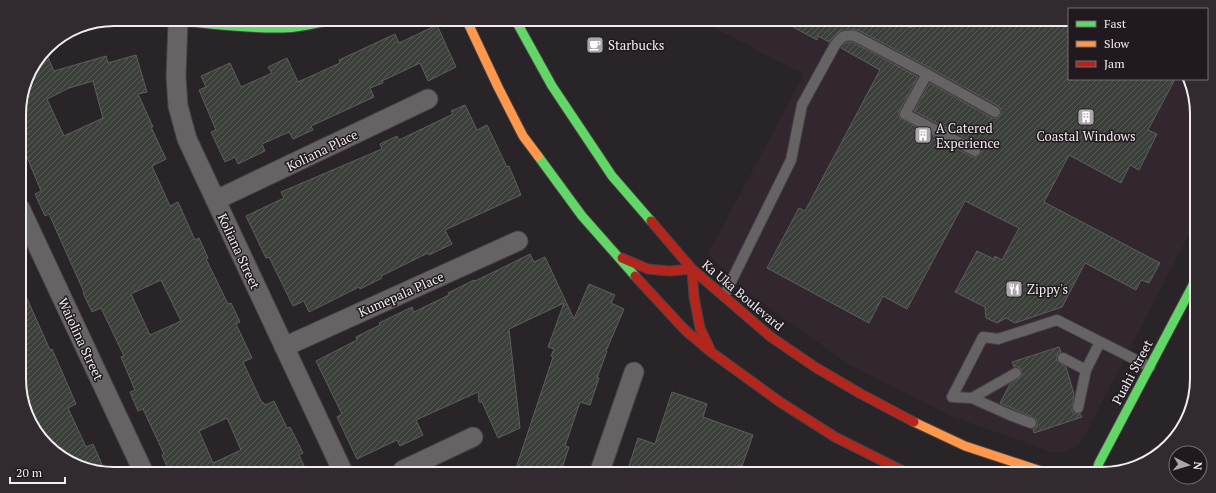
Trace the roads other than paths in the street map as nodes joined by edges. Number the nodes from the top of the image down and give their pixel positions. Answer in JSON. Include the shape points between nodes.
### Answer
{"nodes":[{"id":1,"x":178,"y":26,"type":"edge"},
{"id":2,"x":241,"y":26,"type":"edge"},
{"id":3,"x":292,"y":26,"type":"edge"},
{"id":4,"x":469,"y":26,"type":"edge"},
{"id":5,"x":519,"y":26,"type":"edge"},
{"id":6,"x":927,"y":74,"type":"junction"},
{"id":7,"x":428,"y":99,"type":"dead end"},
{"id":8,"x":995,"y":112,"type":"dead end"},
{"id":9,"x":975,"y":151,"type":"dead end"},
{"id":10,"x":216,"y":200,"type":"junction"},
{"id":11,"x":26,"y":221,"type":"edge"},
{"id":12,"x":518,"y":241,"type":"dead end"},
{"id":13,"x":615,"y":254,"type":"junction"},
{"id":14,"x":692,"y":269,"type":"junction"},
{"id":15,"x":1190,"y":291,"type":"edge"},
{"id":16,"x":724,"y":296,"type":"junction"},
{"id":17,"x":1100,"y":342,"type":"junction"},
{"id":18,"x":284,"y":346,"type":"junction"},
{"id":19,"x":711,"y":352,"type":"junction"},
{"id":20,"x":1063,"y":358,"type":"dead end"},
{"id":21,"x":1150,"y":367,"type":"junction"},
{"id":22,"x":1086,"y":370,"type":"junction"},
{"id":23,"x":634,"y":372,"type":"dead end"},
{"id":24,"x":1016,"y":373,"type":"dead end"},
{"id":25,"x":972,"y":398,"type":"junction"},
{"id":26,"x":1078,"y":408,"type":"dead end"},
{"id":27,"x":1031,"y":423,"type":"dead end"},
{"id":28,"x":473,"y":437,"type":"dead end"},
{"id":29,"x":141,"y":467,"type":"edge"},
{"id":30,"x":341,"y":467,"type":"edge"},
{"id":31,"x":409,"y":467,"type":"edge"},
{"id":32,"x":601,"y":467,"type":"edge"},
{"id":33,"x":895,"y":467,"type":"edge"},
{"id":34,"x":1027,"y":467,"type":"edge"},
{"id":35,"x":1098,"y":467,"type":"edge"}],
"edges":[{"from":1,"to":10,"type":"street","name":"Koliana Street","via":[[178,106],[187,139]]},
{"from":2,"to":3,"type":"main road"},
{"from":4,"to":13,"type":"main road","via":[[523,136],[582,216]]},
{"from":5,"to":14,"type":"main road","name":"Ka Uka Boulevard","via":[[552,86],[612,176]]},
{"from":6,"to":8,"type":"lane"},
{"from":6,"to":9,"type":"lane","via":[[906,114]]},
{"from":6,"to":16,"type":"lane","via":[[855,36],[841,36],[802,105],[791,160]]},
{"from":7,"to":10,"type":"street","name":"Koliana Place"},
{"from":10,"to":18,"type":"street","name":"Koliana Street"},
{"from":11,"to":29,"type":"street","name":"Waiolina Street"},
{"from":12,"to":18,"type":"street","name":"Kumepala Place"},
{"from":13,"to":14,"type":"main road","via":[[648,269]]},
{"from":13,"to":19,"type":"main road","via":[[685,330]]},
{"from":14,"to":16,"type":"main road","name":"Ka Uka Boulevard"},
{"from":14,"to":19,"type":"main road","via":[[700,328]]},
{"from":15,"to":21,"type":"main road","name":"Puahi Street"},
{"from":16,"to":34,"type":"main road","name":"Ka Uka Boulevard","via":[[770,337],[867,397],[966,446]]},
{"from":17,"to":21,"type":"lane"},
{"from":17,"to":22,"type":"lane"},
{"from":17,"to":25,"type":"lane","via":[[1057,320],[998,339],[983,337],[952,397]]},
{"from":18,"to":30,"type":"street","name":"Koliana Street"},
{"from":19,"to":33,"type":"main road","via":[[780,402],[835,437]]},
{"from":20,"to":22,"type":"lane"},
{"from":21,"to":35,"type":"main road","name":"Puahi Street"},
{"from":22,"to":26,"type":"lane"},
{"from":23,"to":32,"type":"street"},
{"from":24,"to":25,"type":"lane"},
{"from":25,"to":27,"type":"lane"},
{"from":28,"to":31,"type":"street"}]}
